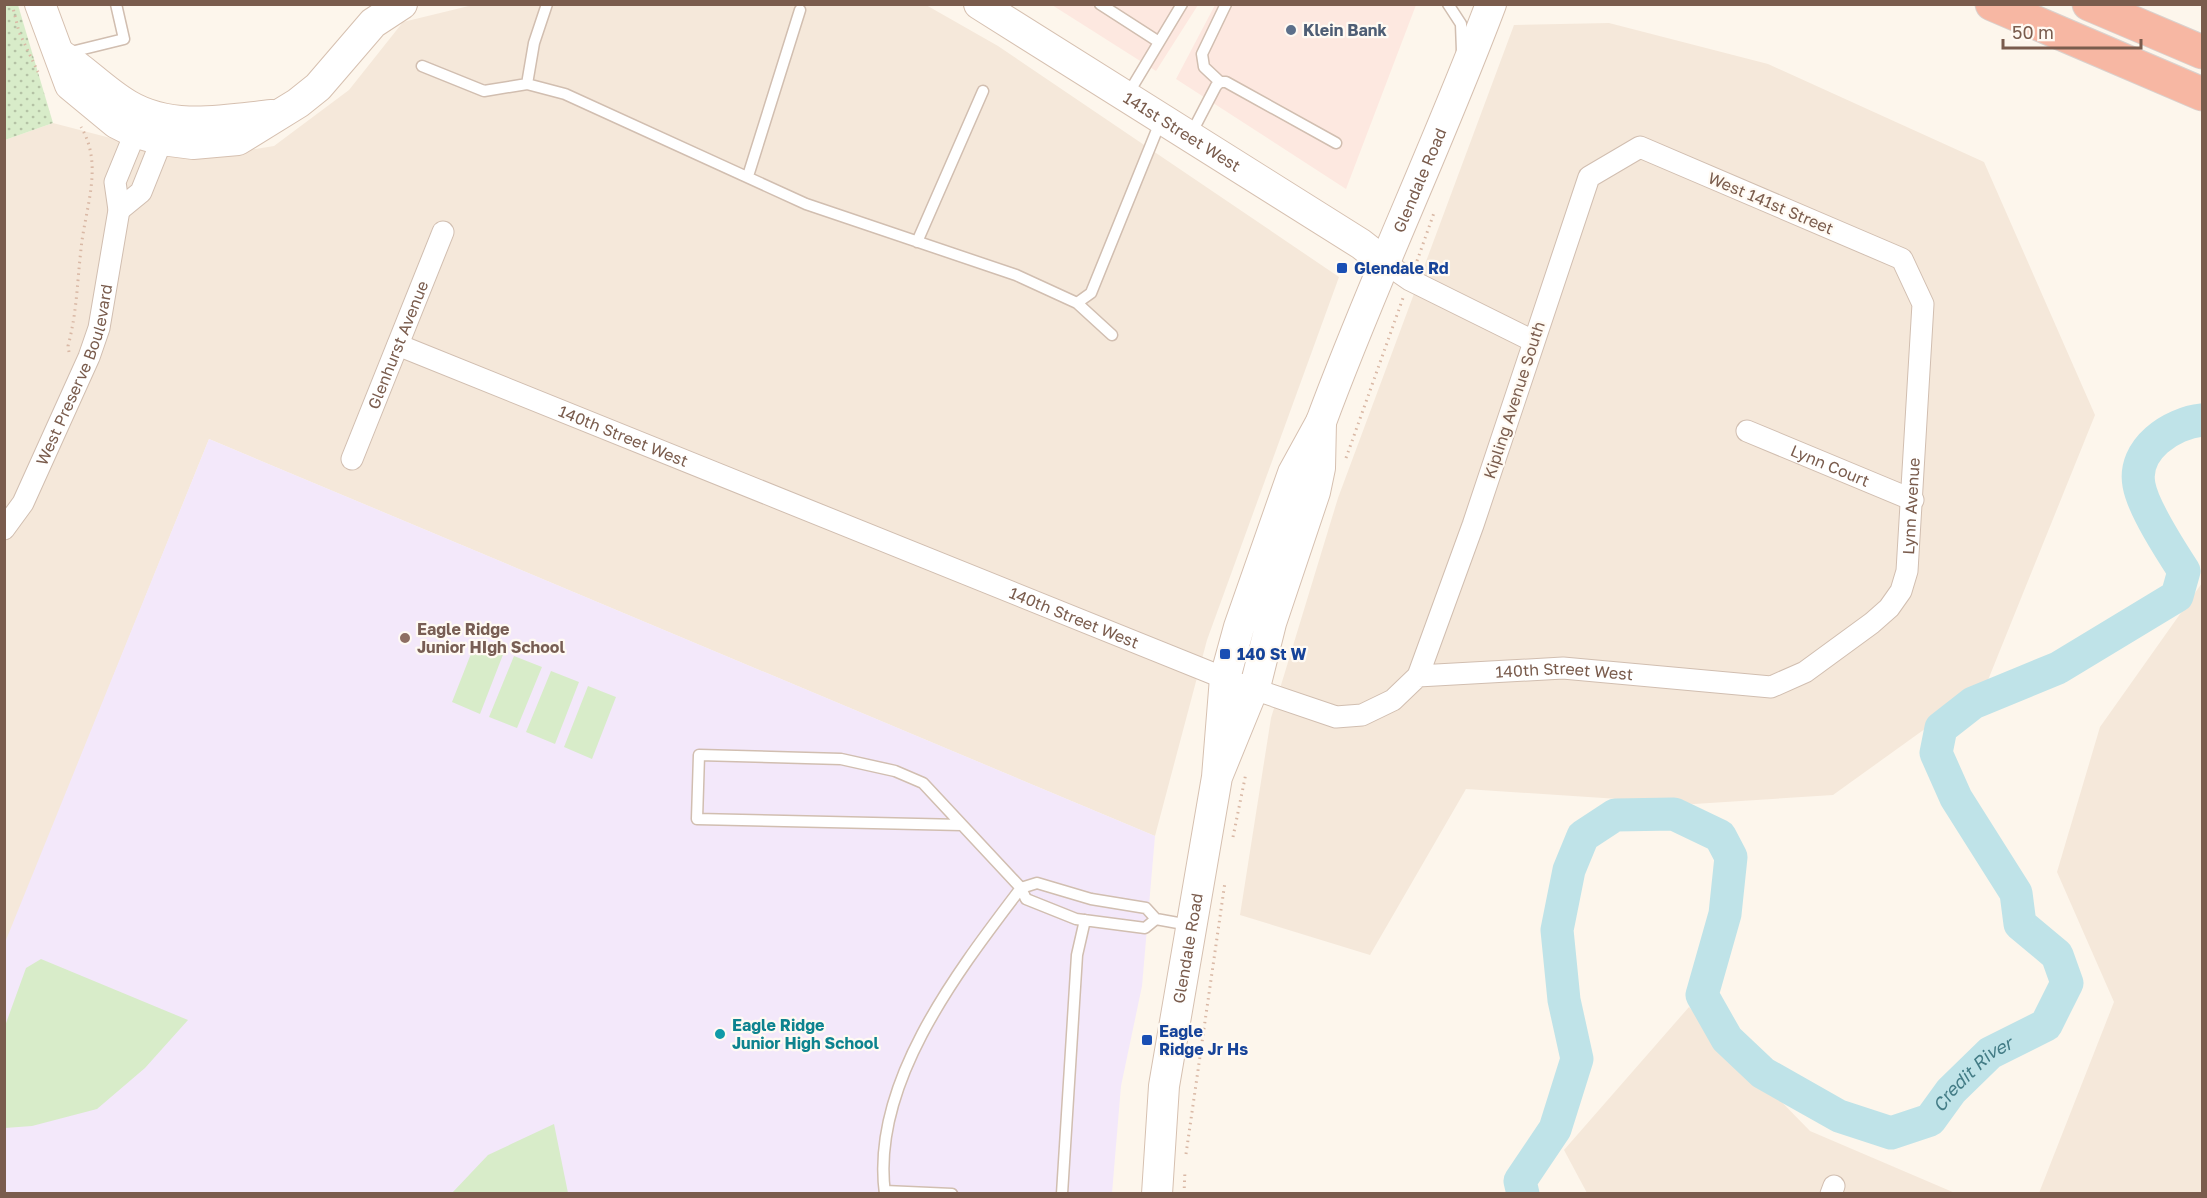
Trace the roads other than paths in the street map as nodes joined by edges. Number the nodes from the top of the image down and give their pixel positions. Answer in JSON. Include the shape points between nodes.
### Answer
{"nodes":[{"id":1,"x":40,"y":4,"type":"edge"},
{"id":2,"x":116,"y":4,"type":"edge"},
{"id":3,"x":402,"y":4,"type":"edge"},
{"id":4,"x":547,"y":4,"type":"edge"},
{"id":5,"x":979,"y":4,"type":"edge"},
{"id":6,"x":1100,"y":4,"type":"edge"},
{"id":7,"x":1182,"y":4,"type":"edge"},
{"id":8,"x":1226,"y":4,"type":"edge"},
{"id":9,"x":1448,"y":4,"type":"edge"},
{"id":10,"x":1491,"y":4,"type":"edge"},
{"id":11,"x":1992,"y":4,"type":"edge"},
{"id":12,"x":2089,"y":4,"type":"edge"},
{"id":13,"x":800,"y":10,"type":"dead end"},
{"id":14,"x":1159,"y":42,"type":"junction"},
{"id":15,"x":2202,"y":52,"type":"edge"},
{"id":16,"x":61,"y":55,"type":"junction"},
{"id":17,"x":422,"y":66,"type":"dead end"},
{"id":18,"x":1220,"y":82,"type":"junction"},
{"id":19,"x":527,"y":84,"type":"junction"},
{"id":20,"x":983,"y":91,"type":"dead end"},
{"id":21,"x":2202,"y":94,"type":"edge"},
{"id":22,"x":1126,"y":97,"type":"junction"},
{"id":23,"x":1453,"y":105,"type":"junction"},
{"id":24,"x":1162,"y":120,"type":"junction"},
{"id":25,"x":153,"y":126,"type":"junction"},
{"id":26,"x":1190,"y":137,"type":"junction"},
{"id":27,"x":1336,"y":143,"type":"dead end"},
{"id":28,"x":1640,"y":147,"type":"joint"},
{"id":29,"x":748,"y":176,"type":"junction"},
{"id":30,"x":119,"y":210,"type":"junction"},
{"id":31,"x":443,"y":232,"type":"dead end"},
{"id":32,"x":917,"y":242,"type":"junction"},
{"id":33,"x":1902,"y":259,"type":"joint"},
{"id":34,"x":1384,"y":262,"type":"junction"},
{"id":35,"x":1077,"y":303,"type":"junction"},
{"id":36,"x":1112,"y":335,"type":"dead end"},
{"id":37,"x":1533,"y":341,"type":"junction"},
{"id":38,"x":398,"y":345,"type":"junction"},
{"id":39,"x":1321,"y":422,"type":"junction"},
{"id":40,"x":1747,"y":431,"type":"dead end"},
{"id":41,"x":352,"y":459,"type":"dead end"},
{"id":42,"x":1913,"y":500,"type":"junction"},
{"id":43,"x":4,"y":529,"type":"edge"},
{"id":44,"x":1418,"y":676,"type":"junction"},
{"id":45,"x":1225,"y":678,"type":"junction"},
{"id":46,"x":1771,"y":687,"type":"joint"},
{"id":47,"x":1253,"y":689,"type":"junction"},
{"id":48,"x":1217,"y":777,"type":"junction"},
{"id":49,"x":962,"y":825,"type":"junction"},
{"id":50,"x":1021,"y":888,"type":"junction"},
{"id":51,"x":1156,"y":919,"type":"junction"},
{"id":52,"x":1085,"y":920,"type":"junction"},
{"id":53,"x":1190,"y":926,"type":"junction"},
{"id":54,"x":885,"y":1192,"type":"edge"},
{"id":55,"x":952,"y":1194,"type":"edge"},
{"id":56,"x":1062,"y":1194,"type":"edge"},
{"id":57,"x":1157,"y":1194,"type":"edge"}],
"edges":[{"from":1,"to":16,"type":"main road"},
{"from":2,"to":16,"type":"lane","via":[[124,39]]},
{"from":3,"to":25,"type":"main road","via":[[373,23],[318,87],[276,114]]},
{"from":4,"to":19,"type":"lane","via":[[534,43]]},
{"from":5,"to":22,"type":"main road","name":"141st Street West"},
{"from":6,"to":14,"type":"lane"},
{"from":7,"to":14,"type":"lane"},
{"from":8,"to":18,"type":"lane","via":[[1202,54],[1204,67]]},
{"from":9,"to":23,"type":"lane","via":[[1461,24],[1462,38]]},
{"from":10,"to":23,"type":"main road","name":"Glendale Road"},
{"from":11,"to":21,"type":"highway"},
{"from":12,"to":15,"type":"highway"},
{"from":13,"to":29,"type":"lane"},
{"from":14,"to":22,"type":"lane"},
{"from":16,"to":25,"type":"main road","via":[[70,85],[116,123]]},
{"from":17,"to":19,"type":"lane","via":[[484,91]]},
{"from":18,"to":26,"type":"lane"},
{"from":18,"to":27,"type":"lane"},
{"from":19,"to":29,"type":"lane","via":[[565,94]]},
{"from":20,"to":32,"type":"lane"},
{"from":22,"to":24,"type":"main road","name":"141st Street West"},
{"from":23,"to":34,"type":"main road","name":"Glendale Road"},
{"from":24,"to":26,"type":"main road","name":"141st Street West"},
{"from":24,"to":35,"type":"lane","via":[[1091,293]]},
{"from":25,"to":30,"type":"street","via":[[141,192]]},
{"from":25,"to":30,"type":"street","name":"West Preserve Boulevard","via":[[115,182]]},
{"from":26,"to":34,"type":"main road","name":"141st Street West"},
{"from":28,"to":33,"type":"street","name":"West 141st Street"},
{"from":28,"to":37,"type":"street","name":"Kipling Avenue South","via":[[1589,177]]},
{"from":29,"to":32,"type":"lane","via":[[806,204]]},
{"from":30,"to":43,"type":"street","name":"West Preserve Boulevard","via":[[99,327],[88,359],[23,503]]},
{"from":31,"to":38,"type":"street","name":"Glenhurst Avenue"},
{"from":32,"to":35,"type":"lane","via":[[1016,275]]},
{"from":33,"to":42,"type":"street","name":"Lynn Avenue","via":[[1923,304]]},
{"from":34,"to":37,"type":"street","via":[[1410,280]]},
{"from":34,"to":39,"type":"main road","name":"Glendale Road"},
{"from":35,"to":36,"type":"lane"},
{"from":37,"to":44,"type":"street","name":"Kipling Avenue South"},
{"from":38,"to":41,"type":"street","name":"Glenhurst Avenue"},
{"from":38,"to":45,"type":"street","name":"140th Street West"},
{"from":39,"to":45,"type":"main road","name":"Glendale Road","via":[[1293,473]]},
{"from":39,"to":47,"type":"main road","name":"Glendale Road","via":[[1317,484]]},
{"from":40,"to":42,"type":"street","name":"Lynn Court"},
{"from":42,"to":46,"type":"street","name":"Lynn Avenue","via":[[1907,571],[1901,591],[1889,608],[1805,672]]},
{"from":44,"to":46,"type":"street","name":"140th Street West","via":[[1563,668]]},
{"from":44,"to":47,"type":"street","name":"140th Street West","via":[[1393,700],[1362,715],[1336,717]]},
{"from":45,"to":47,"type":"street","name":"140th Street West"},
{"from":45,"to":48,"type":"main road","name":"Glendale Road"},
{"from":47,"to":48,"type":"main road","name":"Glendale Road"},
{"from":48,"to":53,"type":"main road","name":"Glendale Road"},
{"from":49,"to":49,"type":"lane","via":[[923,783],[895,771],[841,759],[699,755],[697,819]]},
{"from":49,"to":50,"type":"lane"},
{"from":50,"to":51,"type":"lane","via":[[1037,883],[1091,899],[1146,908]]},
{"from":50,"to":52,"type":"lane","via":[[1026,899]]},
{"from":50,"to":54,"type":"lane","via":[[985,935],[916,1042],[892,1101],[883,1175]]},
{"from":51,"to":52,"type":"lane","via":[[1145,928]]},
{"from":51,"to":53,"type":"lane"},
{"from":52,"to":56,"type":"lane","via":[[1077,955]]},
{"from":53,"to":57,"type":"main road","name":"Glendale Road","via":[[1164,1086]]},
{"from":54,"to":55,"type":"lane"}]}
